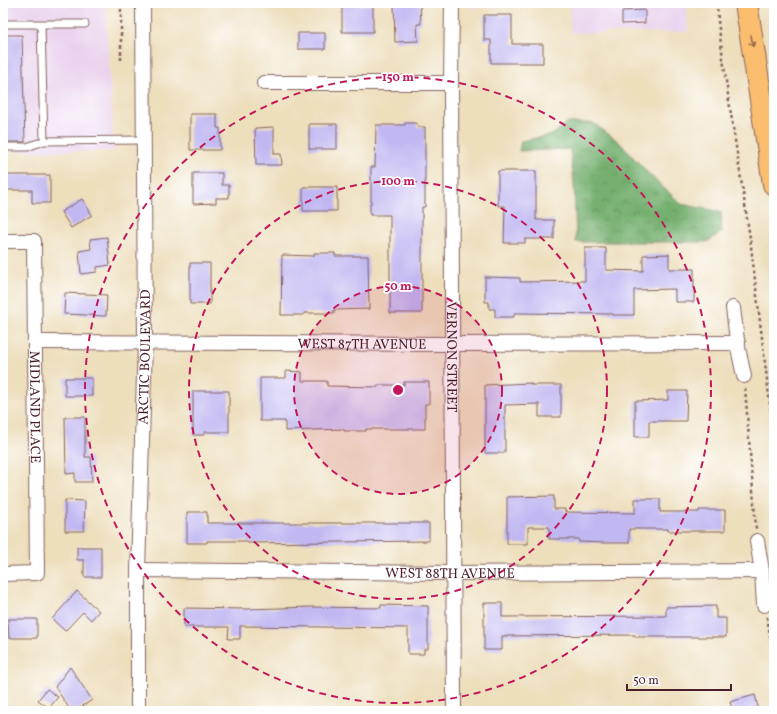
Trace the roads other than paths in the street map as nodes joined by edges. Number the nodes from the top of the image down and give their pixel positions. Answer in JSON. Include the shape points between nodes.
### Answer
{"nodes":[{"id":1,"x":143,"y":3,"type":"edge"},
{"id":2,"x":452,"y":3,"type":"edge"},
{"id":3,"x":746,"y":3,"type":"edge"},
{"id":4,"x":3,"y":24,"type":"edge"},
{"id":5,"x":41,"y":24,"type":"junction"},
{"id":6,"x":85,"y":24,"type":"dead end"},
{"id":7,"x":264,"y":83,"type":"dead end"},
{"id":8,"x":451,"y":83,"type":"junction"},
{"id":9,"x":144,"y":140,"type":"junction"},
{"id":10,"x":44,"y":141,"type":"junction"},
{"id":11,"x":3,"y":147,"type":"edge"},
{"id":12,"x":774,"y":184,"type":"edge"},
{"id":13,"x":3,"y":241,"type":"edge"},
{"id":14,"x":733,"y":308,"type":"dead end"},
{"id":15,"x":35,"y":342,"type":"junction"},
{"id":16,"x":145,"y":343,"type":"junction"},
{"id":17,"x":738,"y":343,"type":"junction"},
{"id":18,"x":452,"y":344,"type":"junction"},
{"id":19,"x":744,"y":376,"type":"road end"},
{"id":20,"x":757,"y":541,"type":"road end"},
{"id":21,"x":138,"y":570,"type":"junction"},
{"id":22,"x":762,"y":571,"type":"junction"},
{"id":23,"x":453,"y":573,"type":"junction"},
{"id":24,"x":3,"y":574,"type":"edge"},
{"id":25,"x":764,"y":605,"type":"road end"},
{"id":26,"x":138,"y":711,"type":"edge"},
{"id":27,"x":454,"y":711,"type":"edge"}],
"edges":[{"from":1,"to":9,"type":"street","name":"ARCTIC BOULEVARD"},
{"from":2,"to":8,"type":"street","name":"VERNON STREET"},
{"from":3,"to":12,"type":"main road","one_way":true},
{"from":4,"to":5,"type":"lane"},
{"from":5,"to":6,"type":"lane"},
{"from":5,"to":10,"type":"lane"},
{"from":7,"to":8,"type":"street"},
{"from":8,"to":18,"type":"street","name":"VERNON STREET"},
{"from":9,"to":10,"type":"lane"},
{"from":9,"to":16,"type":"street","name":"ARCTIC BOULEVARD"},
{"from":10,"to":11,"type":"lane","via":[[27,147]]},
{"from":13,"to":15,"type":"street","name":"MIDLAND PLACE","via":[[34,241]]},
{"from":14,"to":17,"type":"street"},
{"from":15,"to":16,"type":"street","name":"WEST 87TH AVENUE"},
{"from":15,"to":24,"type":"street","name":"MIDLAND PLACE","via":[[37,573]]},
{"from":16,"to":18,"type":"street","name":"WEST 87TH AVENUE"},
{"from":16,"to":21,"type":"street","name":"ARCTIC BOULEVARD"},
{"from":17,"to":18,"type":"street","name":"WEST 87TH AVENUE"},
{"from":17,"to":19,"type":"street"},
{"from":18,"to":23,"type":"street","name":"VERNON STREET"},
{"from":20,"to":22,"type":"street"},
{"from":21,"to":23,"type":"street","name":"WEST 88TH AVENUE"},
{"from":21,"to":26,"type":"street","name":"ARCTIC BOULEVARD"},
{"from":22,"to":23,"type":"street","name":"WEST 88TH AVENUE"},
{"from":22,"to":25,"type":"street"},
{"from":23,"to":27,"type":"street","name":"VERNON STREET"}]}
